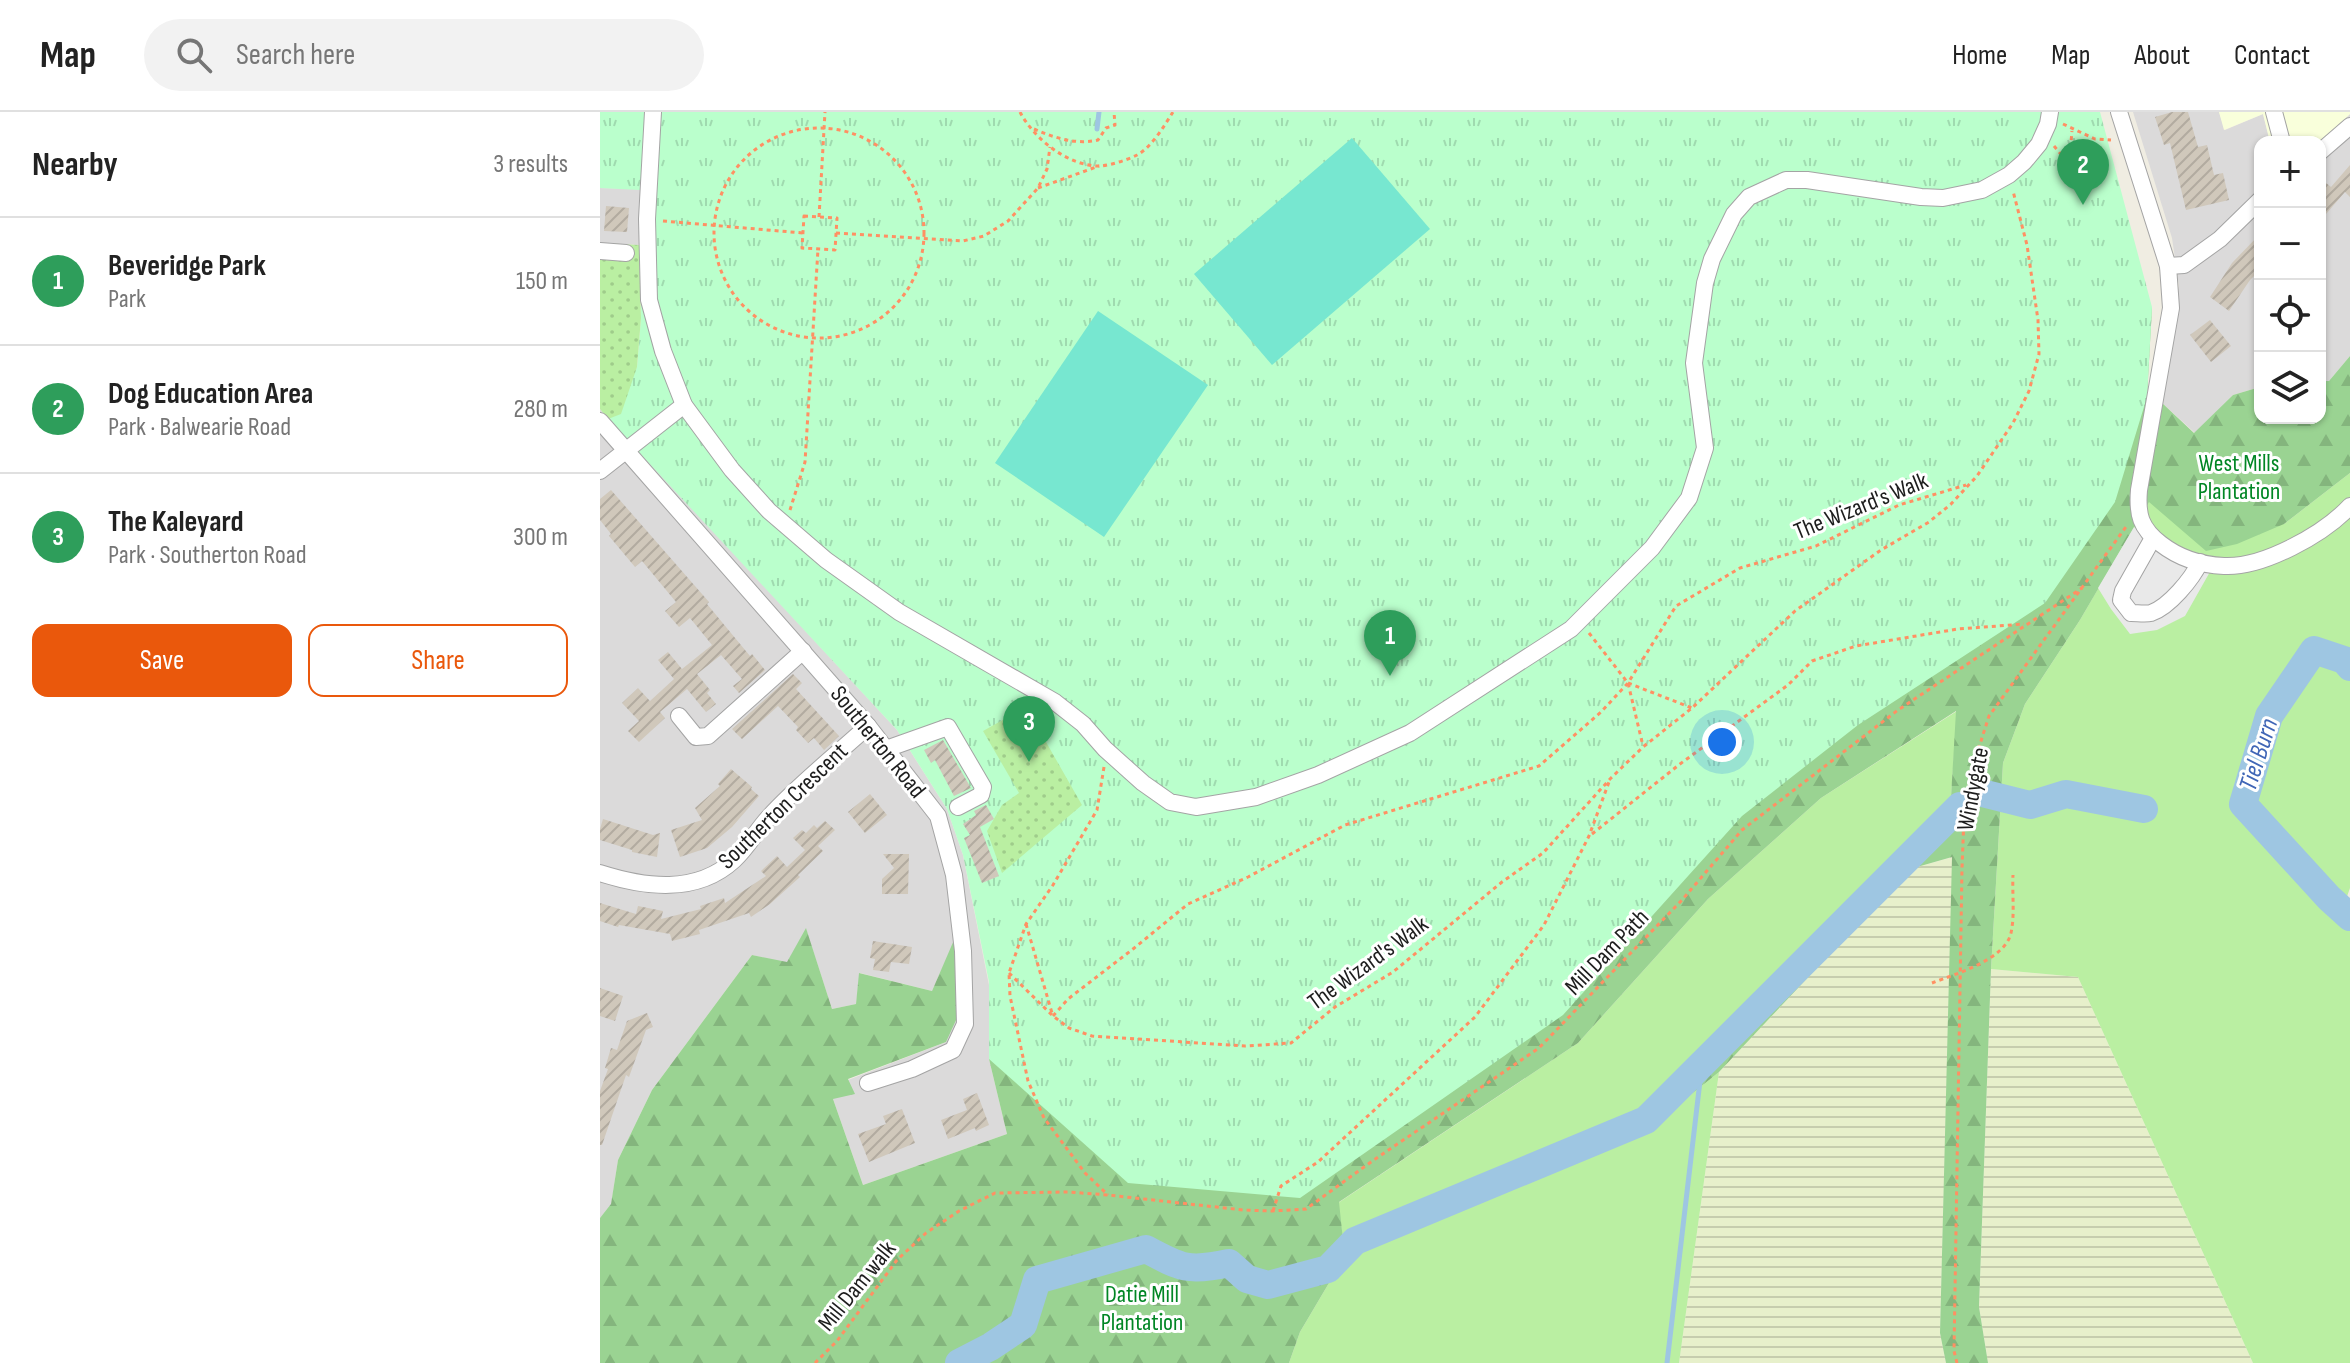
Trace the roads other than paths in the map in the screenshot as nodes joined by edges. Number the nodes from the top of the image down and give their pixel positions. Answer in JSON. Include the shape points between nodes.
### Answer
{"nodes":[{"id":1,"x":653,"y":112,"type":"edge"},
{"id":2,"x":2119,"y":112,"type":"edge"},
{"id":3,"x":2274,"y":112,"type":"edge"},
{"id":4,"x":2049,"y":114,"type":"edge"},
{"id":5,"x":2350,"y":126,"type":"edge"},
{"id":6,"x":2280,"y":136,"type":"edge"},
{"id":7,"x":2326,"y":147,"type":"edge"},
{"id":8,"x":2254,"y":206,"type":"edge"},
{"id":9,"x":600,"y":251,"type":"edge"},
{"id":10,"x":626,"y":253,"type":"dead end"},
{"id":11,"x":2168,"y":266,"type":"junction"},
{"id":12,"x":684,"y":405,"type":"junction"},
{"id":13,"x":600,"y":421,"type":"edge"},
{"id":14,"x":626,"y":449,"type":"junction"},
{"id":15,"x":600,"y":471,"type":"edge"},
{"id":16,"x":2350,"y":506,"type":"edge"},
{"id":17,"x":2153,"y":538,"type":"junction"},
{"id":18,"x":2200,"y":562,"type":"junction"},
{"id":19,"x":803,"y":651,"type":"junction"},
{"id":20,"x":679,"y":716,"type":"dead end"},
{"id":21,"x":868,"y":726,"type":"junction"},
{"id":22,"x":886,"y":749,"type":"junction"},
{"id":23,"x":958,"y":807,"type":"dead end"},
{"id":24,"x":600,"y":873,"type":"edge"},
{"id":25,"x":868,"y":1083,"type":"dead end"}],
"edges":[{"from":1,"to":12,"type":"street","via":[[649,300]]},
{"from":2,"to":11,"type":"street"},
{"from":3,"to":6,"type":"street"},
{"from":4,"to":12,"type":"street","via":[[2039,144],[2024,162],[1982,190],[1921,197],[1786,180],[1749,197],[1734,214],[1705,283],[1694,363],[1705,448],[1689,498],[1652,548],[1571,629],[1410,733],[1256,797],[1196,807],[1170,802],[1055,702],[899,612],[826,560],[769,511]]},
{"from":5,"to":7,"type":"street"},
{"from":8,"to":11,"type":"street","via":[[2184,265]]},
{"from":9,"to":10,"type":"street"},
{"from":11,"to":17,"type":"street","via":[[2171,308],[2137,511]]},
{"from":12,"to":14,"type":"street"},
{"from":13,"to":14,"type":"street","name":"Southerton Road"},
{"from":14,"to":15,"type":"street"},
{"from":14,"to":19,"type":"street","name":"Southerton Road"},
{"from":16,"to":18,"type":"street","via":[[2299,544],[2257,561],[2225,567]]},
{"from":17,"to":18,"type":"street","via":[[2171,552]]},
{"from":17,"to":18,"type":"street","via":[[2123,591],[2121,600],[2131,613],[2151,613],[2180,592]]},
{"from":19,"to":20,"type":"street","via":[[708,736],[696,737]]},
{"from":19,"to":21,"type":"street","name":"Southerton Road"},
{"from":21,"to":22,"type":"street","name":"Southerton Road"},
{"from":21,"to":24,"type":"street","name":"Southerton Crescent","via":[[767,819],[731,863],[710,875],[663,887]]},
{"from":22,"to":23,"type":"street","via":[[948,727],[983,787],[981,795]]},
{"from":22,"to":25,"type":"street","name":"Southerton Road","via":[[938,816],[956,890],[965,1024],[953,1050]]}]}
